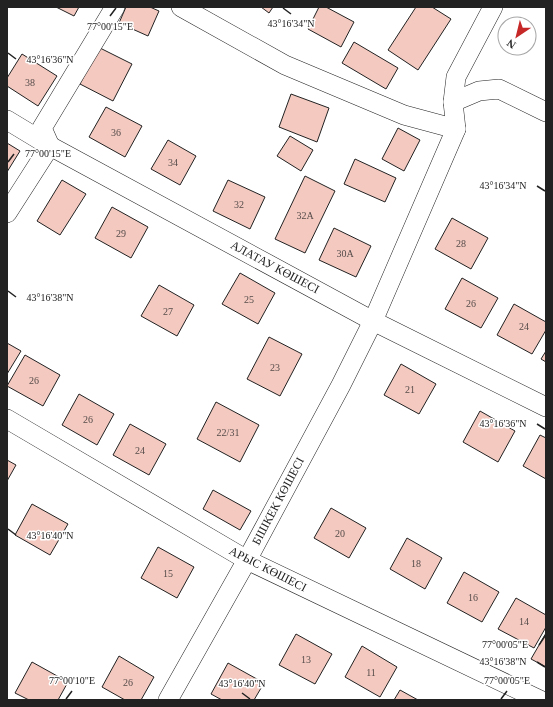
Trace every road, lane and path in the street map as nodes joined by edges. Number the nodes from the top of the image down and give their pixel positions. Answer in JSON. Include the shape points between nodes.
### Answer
{"nodes":[{"id":1,"x":115,"y":7,"type":"edge"},
{"id":2,"x":181,"y":7,"type":"edge"},
{"id":3,"x":492,"y":7,"type":"edge"},
{"id":4,"x":453,"y":102,"type":"junction"},
{"id":5,"x":546,"y":112,"type":"edge"},
{"id":6,"x":7,"y":120,"type":"edge"},
{"id":7,"x":456,"y":129,"type":"junction"},
{"id":8,"x":50,"y":146,"type":"junction"},
{"id":9,"x":7,"y":213,"type":"edge"},
{"id":10,"x":373,"y":321,"type":"junction"},
{"id":11,"x":546,"y":408,"type":"edge"},
{"id":12,"x":7,"y":419,"type":"edge"},
{"id":13,"x":247,"y":560,"type":"junction"},
{"id":14,"x":168,"y":700,"type":"edge"},
{"id":15,"x":540,"y":700,"type":"edge"}],
"edges":[{"from":1,"to":8,"type":"street","via":[[42,128]]},
{"from":2,"to":7,"type":"street","via":[[285,65],[404,115]]},
{"from":3,"to":4,"type":"street","via":[[456,77]]},
{"from":4,"to":5,"type":"street","via":[[479,91],[499,89]]},
{"from":4,"to":7,"type":"street"},
{"from":6,"to":8,"type":"street","name":"АЛАТАУ КӨШЕСІ"},
{"from":7,"to":10,"type":"street","name":"БІШКЕК КӨШЕСІ"},
{"from":8,"to":9,"type":"street"},
{"from":8,"to":10,"type":"street","name":"АЛАТАУ КӨШЕСІ"},
{"from":10,"to":11,"type":"street","name":"АЛАТАУ КӨШЕСІ"},
{"from":10,"to":13,"type":"street","name":"БІШКЕК КӨШЕСІ"},
{"from":12,"to":13,"type":"street","name":"АРЫС КӨШЕСІ"},
{"from":13,"to":14,"type":"street","name":"БІШКЕК КӨШЕСІ"},
{"from":13,"to":15,"type":"street","name":"АРЫС КӨШЕСІ"}]}
